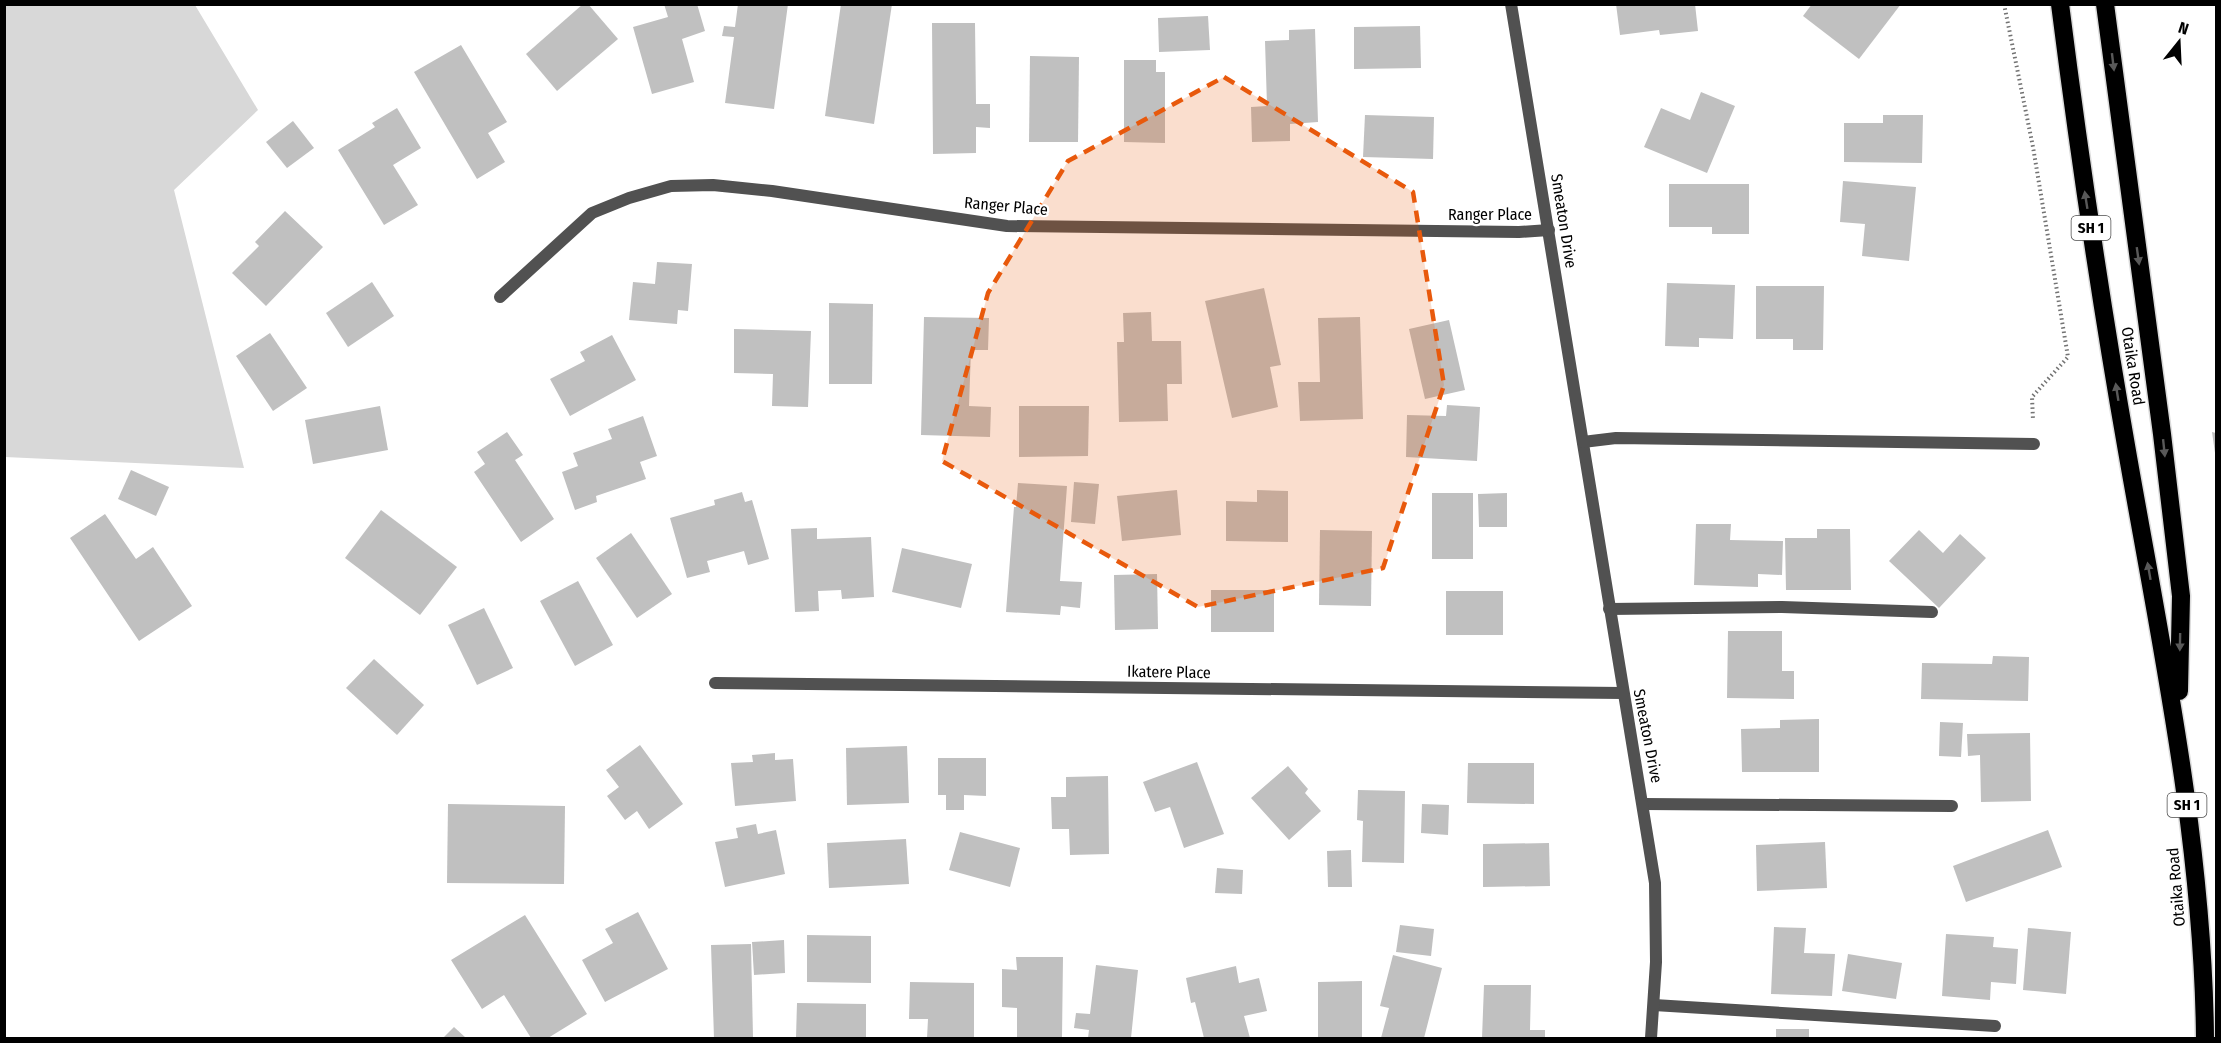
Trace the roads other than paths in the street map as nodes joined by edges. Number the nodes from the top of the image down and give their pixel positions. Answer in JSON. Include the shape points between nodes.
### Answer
{"nodes":[{"id":1,"x":1511,"y":4,"type":"edge"},
{"id":2,"x":2060,"y":4,"type":"edge"},
{"id":3,"x":2105,"y":4,"type":"edge"},
{"id":4,"x":1549,"y":230,"type":"junction"},
{"id":5,"x":500,"y":297,"type":"dead end"},
{"id":6,"x":1583,"y":442,"type":"junction"},
{"id":7,"x":2034,"y":444,"type":"road end"},
{"id":8,"x":1609,"y":609,"type":"junction"},
{"id":9,"x":1932,"y":612,"type":"dead end"},
{"id":10,"x":715,"y":683,"type":"dead end"},
{"id":11,"x":1623,"y":693,"type":"junction"},
{"id":12,"x":2178,"y":732,"type":"junction"},
{"id":13,"x":1644,"y":804,"type":"junction"},
{"id":14,"x":1952,"y":806,"type":"dead end"},
{"id":15,"x":1654,"y":1005,"type":"junction"},
{"id":16,"x":1995,"y":1026,"type":"dead end"},
{"id":17,"x":1651,"y":1038,"type":"edge"},
{"id":18,"x":2205,"y":1038,"type":"edge"}],
"edges":[{"from":1,"to":4,"type":"street","name":"Smeaton Drive"},
{"from":12,"to":2,"type":"highway","name":"Otaika Road","number":"SH 1","one_way":true,"via":[[2081,169]]},
{"from":3,"to":12,"type":"highway","name":"Otaika Road","number":"SH 1","one_way":true,"via":[[2181,596]]},
{"from":4,"to":5,"type":"street","name":"Ranger Place","via":[[1006,226],[772,191],[713,185],[671,186],[592,213]]},
{"from":4,"to":6,"type":"street","name":"Smeaton Drive"},
{"from":6,"to":7,"type":"street","via":[[1617,438]]},
{"from":6,"to":8,"type":"street","name":"Smeaton Drive"},
{"from":8,"to":9,"type":"street","via":[[1782,607]]},
{"from":8,"to":11,"type":"street","name":"Smeaton Drive"},
{"from":10,"to":11,"type":"street","name":"Ikatere Place"},
{"from":11,"to":13,"type":"street","name":"Smeaton Drive"},
{"from":12,"to":18,"type":"highway","name":"Otaika Road","number":"SH 1","via":[[2196,878]]},
{"from":13,"to":14,"type":"street"},
{"from":13,"to":15,"type":"street","name":"Smeaton Drive","via":[[1656,883]]},
{"from":15,"to":16,"type":"street"},
{"from":15,"to":17,"type":"street","name":"Smeaton Drive"}]}
